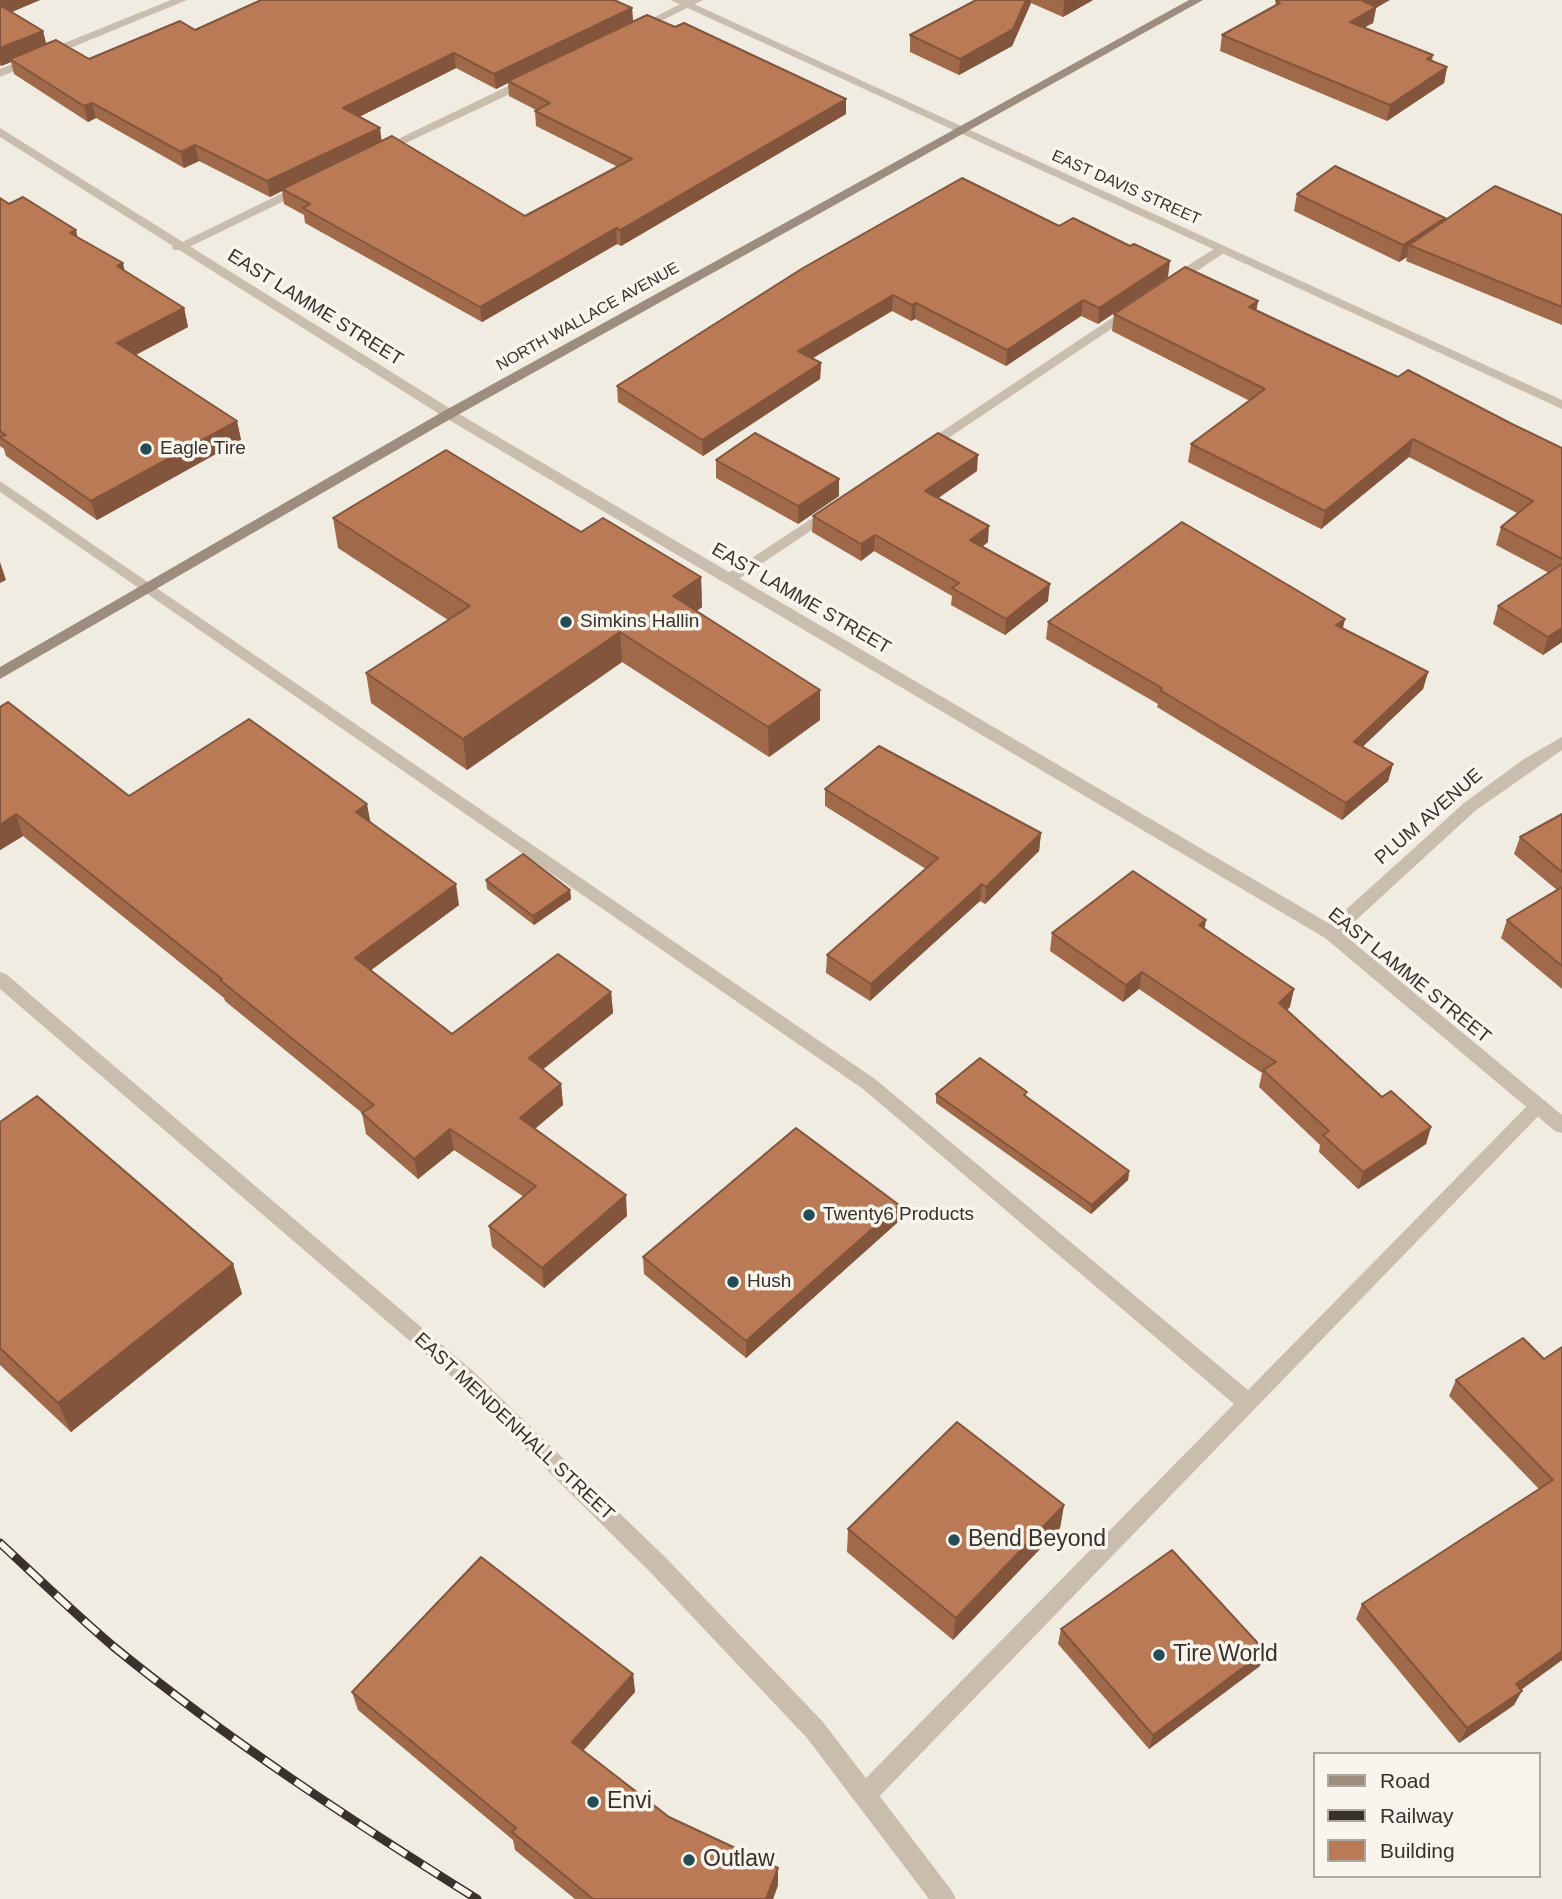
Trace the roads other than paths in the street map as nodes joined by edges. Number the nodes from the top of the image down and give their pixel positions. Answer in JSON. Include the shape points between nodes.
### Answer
{"nodes":[{"id":1,"x":181,"y":0,"type":"edge"},
{"id":2,"x":1197,"y":0,"type":"edge"},
{"id":3,"x":687,"y":2,"type":"edge"},
{"id":4,"x":625,"y":34,"type":"edge"},
{"id":5,"x":0,"y":73,"type":"edge"},
{"id":6,"x":538,"y":76,"type":"edge"},
{"id":7,"x":0,"y":132,"type":"edge"},
{"id":8,"x":960,"y":132,"type":"junction"},
{"id":9,"x":364,"y":158,"type":"edge"},
{"id":10,"x":315,"y":182,"type":"edge"},
{"id":11,"x":178,"y":247,"type":"junction"},
{"id":12,"x":1219,"y":250,"type":"junction"},
{"id":13,"x":1562,"y":405,"type":"edge"},
{"id":14,"x":449,"y":414,"type":"junction"},
{"id":15,"x":912,"y":457,"type":"edge"},
{"id":16,"x":0,"y":485,"type":"edge"},
{"id":17,"x":843,"y":503,"type":"edge"},
{"id":18,"x":729,"y":579,"type":"junction"},
{"id":19,"x":149,"y":588,"type":"junction"},
{"id":20,"x":0,"y":674,"type":"edge"},
{"id":21,"x":1562,"y":743,"type":"edge"},
{"id":22,"x":1331,"y":933,"type":"junction"},
{"id":23,"x":0,"y":979,"type":"edge"},
{"id":24,"x":1539,"y":1106,"type":"junction"},
{"id":25,"x":1562,"y":1126,"type":"edge"},
{"id":26,"x":1248,"y":1403,"type":"junction"},
{"id":27,"x":865,"y":1795,"type":"junction"},
{"id":28,"x":944,"y":1899,"type":"edge"}],
"edges":[{"from":1,"to":5,"type":"street"},
{"from":2,"to":8,"type":"street","name":"NORTH WALLACE AVENUE"},
{"from":3,"to":4,"type":"street"},
{"from":3,"to":8,"type":"street","name":"EAST DAVIS STREET"},
{"from":6,"to":9,"type":"street"},
{"from":7,"to":11,"type":"street","name":"EAST LAMME STREET"},
{"from":8,"to":12,"type":"street","name":"EAST DAVIS STREET"},
{"from":8,"to":14,"type":"street","name":"NORTH WALLACE AVENUE"},
{"from":10,"to":11,"type":"street"},
{"from":11,"to":14,"type":"street","name":"EAST LAMME STREET"},
{"from":12,"to":13,"type":"street","name":"EAST DAVIS STREET"},
{"from":12,"to":15,"type":"street"},
{"from":14,"to":18,"type":"street","name":"EAST LAMME STREET"},
{"from":14,"to":19,"type":"street","name":"NORTH WALLACE AVENUE"},
{"from":16,"to":19,"type":"street"},
{"from":17,"to":18,"type":"street"},
{"from":18,"to":22,"type":"street","name":"EAST LAMME STREET"},
{"from":19,"to":20,"type":"street","name":"NORTH WALLACE AVENUE"},
{"from":19,"to":26,"type":"street","via":[[869,1084]]},
{"from":21,"to":22,"type":"street","name":"PLUM AVENUE","via":[[1462,812]]},
{"from":22,"to":24,"type":"street","name":"EAST LAMME STREET"},
{"from":23,"to":27,"type":"street","name":"EAST MENDENHALL STREET","via":[[467,1378],[680,1587],[815,1730]]},
{"from":24,"to":25,"type":"street","name":"EAST LAMME STREET"},
{"from":24,"to":26,"type":"street"},
{"from":26,"to":27,"type":"street"},
{"from":27,"to":28,"type":"street","name":"EAST MENDENHALL STREET"}]}
